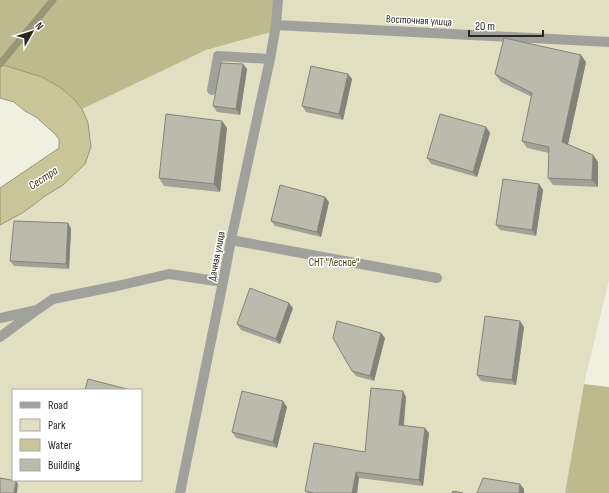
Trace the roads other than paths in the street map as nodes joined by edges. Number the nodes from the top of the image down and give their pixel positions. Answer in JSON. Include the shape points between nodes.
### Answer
{"nodes":[{"id":1,"x":278,"y":0,"type":"edge"},
{"id":2,"x":276,"y":25,"type":"junction"},
{"id":3,"x":609,"y":42,"type":"edge"},
{"id":4,"x":270,"y":59,"type":"junction"},
{"id":5,"x":212,"y":90,"type":"dead end"},
{"id":6,"x":231,"y":240,"type":"junction"},
{"id":7,"x":437,"y":278,"type":"dead end"},
{"id":8,"x":224,"y":282,"type":"junction"},
{"id":9,"x":37,"y":310,"type":"junction"},
{"id":10,"x":0,"y":318,"type":"edge"},
{"id":11,"x":0,"y":337,"type":"edge"},
{"id":12,"x":180,"y":493,"type":"edge"}],
"edges":[{"from":1,"to":2,"type":"street","name":"Дачная улица"},
{"from":2,"to":3,"type":"street","name":"Восточная улица"},
{"from":2,"to":4,"type":"street","name":"Дачная улица"},
{"from":4,"to":5,"type":"street","via":[[218,56]]},
{"from":4,"to":6,"type":"street","name":"Дачная улица"},
{"from":6,"to":7,"type":"street"},
{"from":6,"to":8,"type":"street","name":"Дачная улица"},
{"from":8,"to":9,"type":"street","via":[[169,274],[53,299]]},
{"from":8,"to":12,"type":"street","name":"Дачная улица"},
{"from":9,"to":10,"type":"street"},
{"from":9,"to":11,"type":"street"}]}
